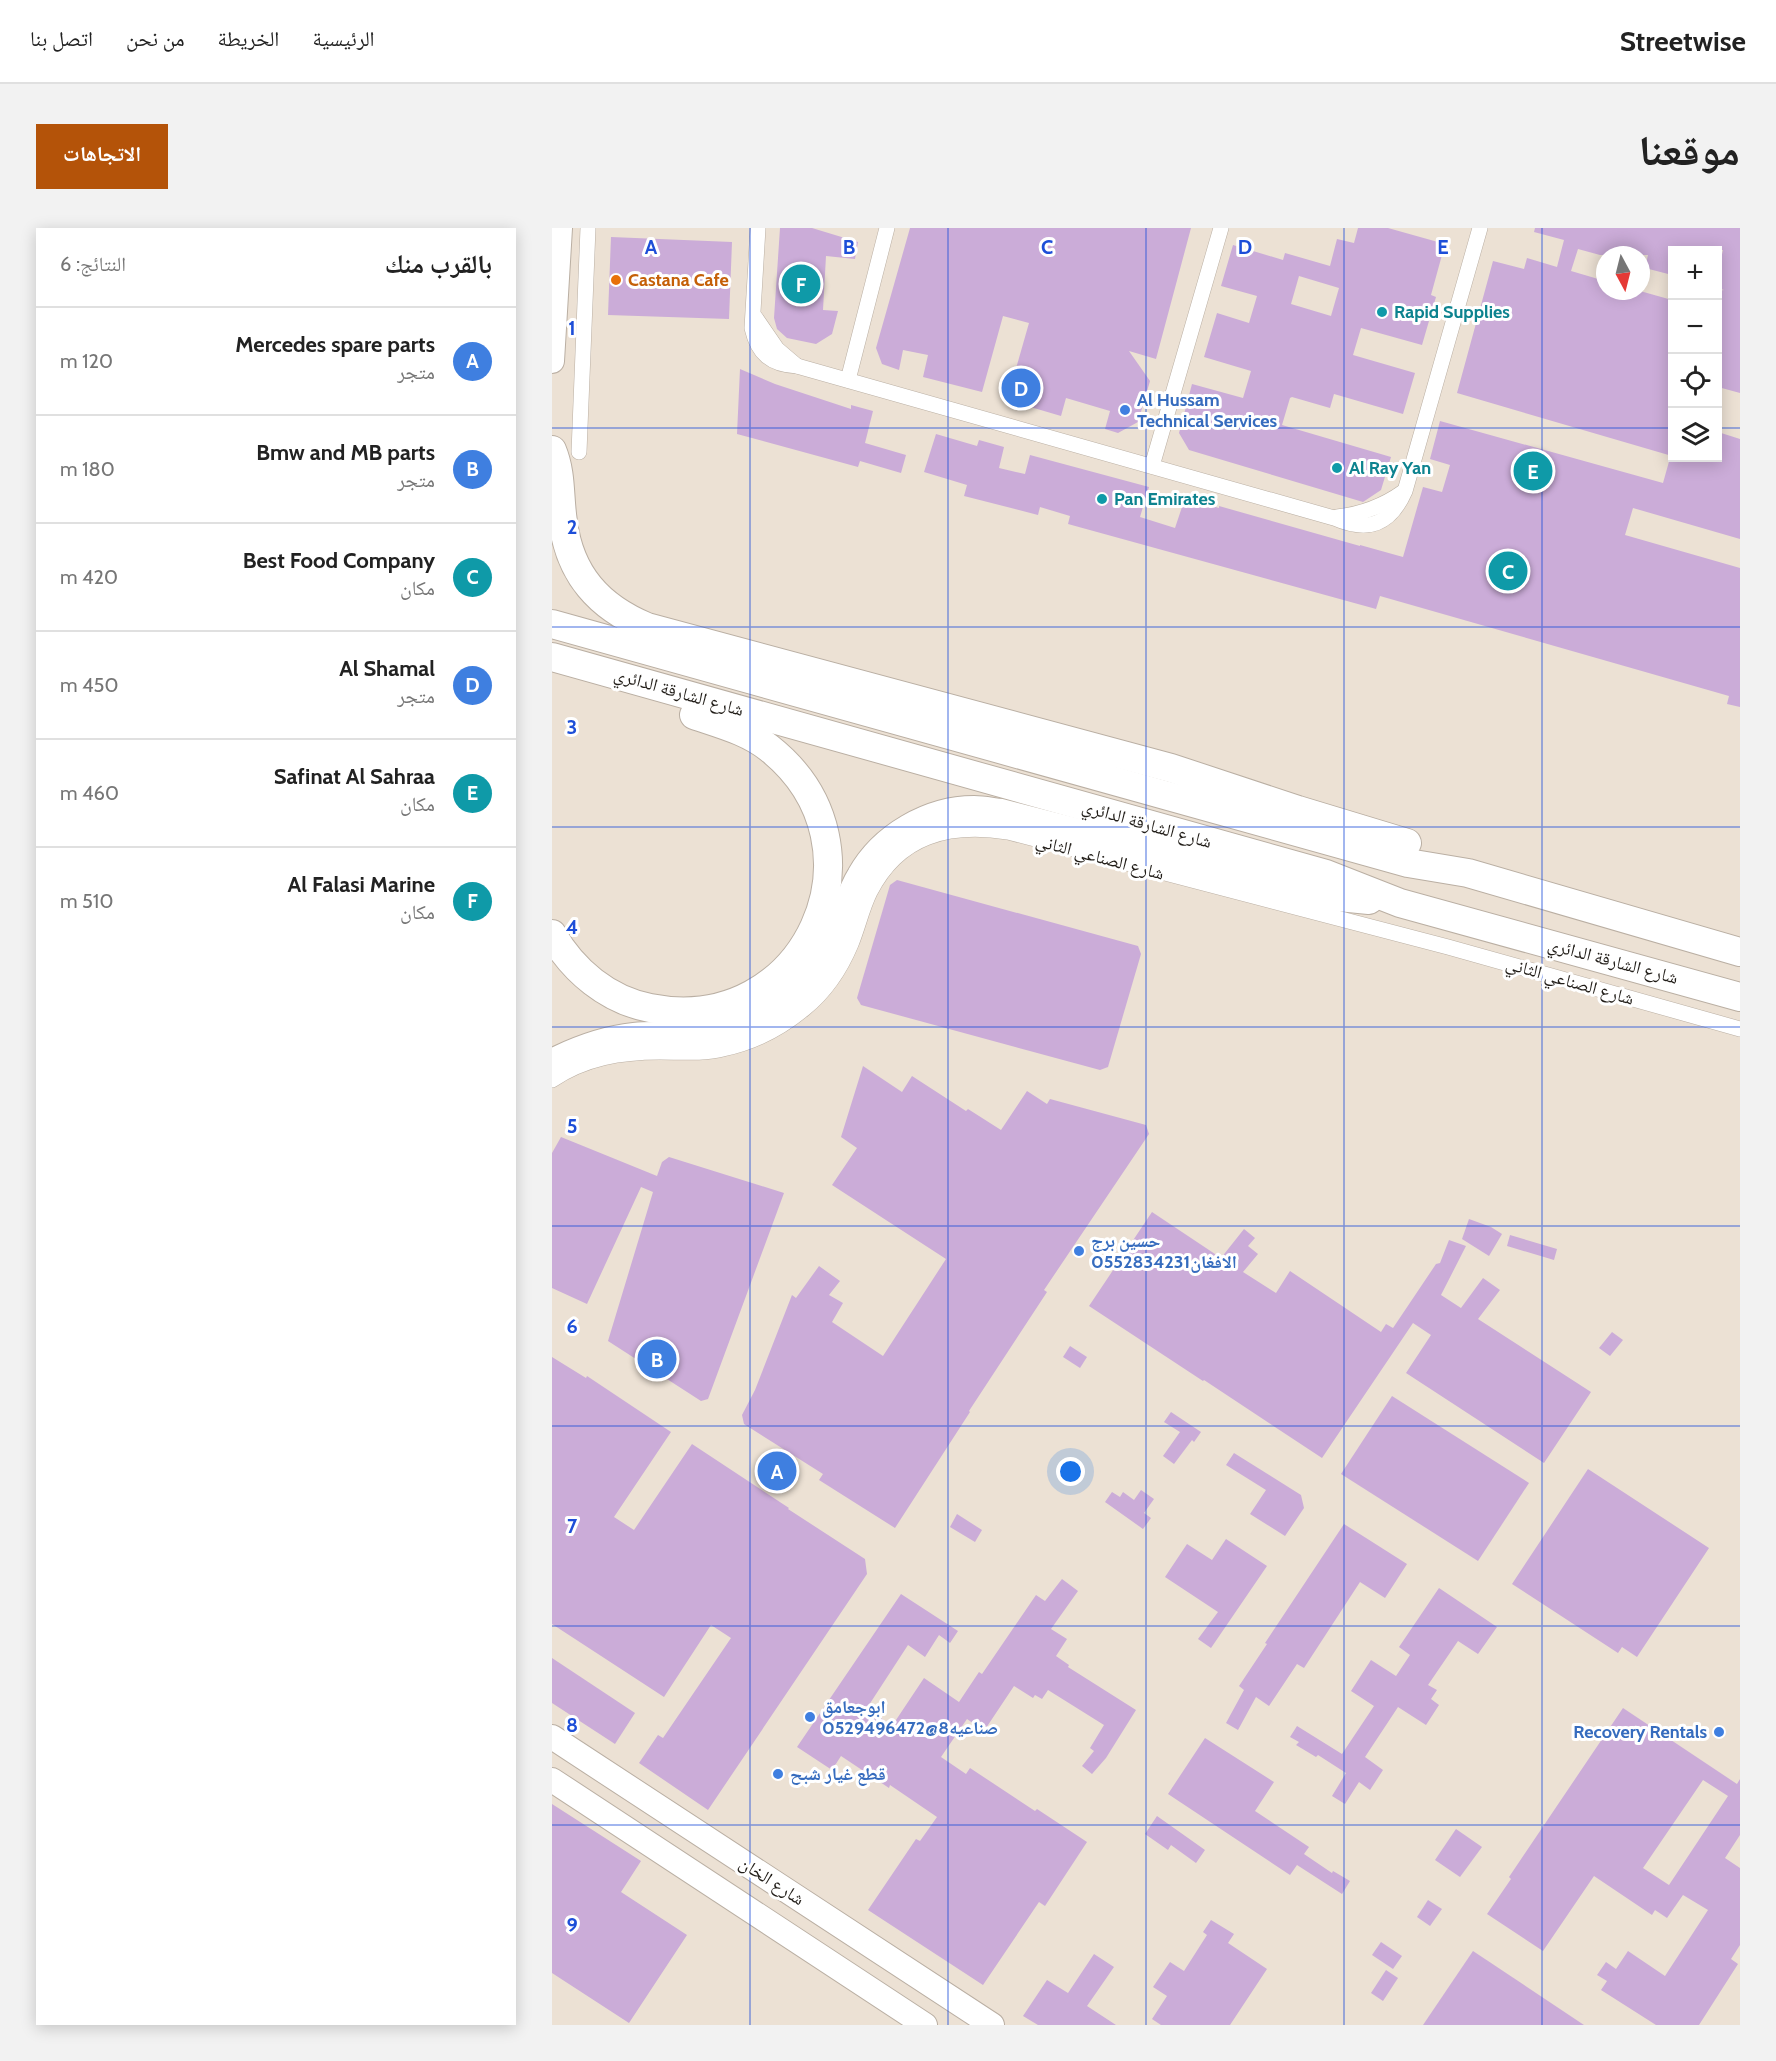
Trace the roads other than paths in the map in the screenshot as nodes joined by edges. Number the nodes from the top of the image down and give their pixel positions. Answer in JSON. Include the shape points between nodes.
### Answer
{"nodes":[{"id":1,"x":588,"y":228,"type":"edge"},
{"id":2,"x":758,"y":228,"type":"edge"},
{"id":3,"x":887,"y":228,"type":"edge"},
{"id":4,"x":1221,"y":228,"type":"edge"},
{"id":5,"x":1480,"y":228,"type":"edge"},
{"id":6,"x":560,"y":238,"type":"edge"},
{"id":7,"x":552,"y":280,"type":"edge"},
{"id":8,"x":552,"y":361,"type":"edge"},
{"id":9,"x":848,"y":380,"type":"junction"},
{"id":10,"x":565,"y":451,"type":"edge"},
{"id":11,"x":1152,"y":466,"type":"junction"},
{"id":12,"x":552,"y":624,"type":"edge"},
{"id":13,"x":552,"y":657,"type":"edge"},
{"id":14,"x":630,"y":679,"type":"junction"},
{"id":15,"x":1468,"y":873,"type":"junction"},
{"id":16,"x":1400,"y":903,"type":"junction"},
{"id":17,"x":552,"y":934,"type":"edge"},
{"id":18,"x":1740,"y":952,"type":"edge"},
{"id":19,"x":1740,"y":997,"type":"edge"},
{"id":20,"x":1740,"y":1029,"type":"edge"},
{"id":21,"x":552,"y":1063,"type":"edge"},
{"id":22,"x":552,"y":1080,"type":"edge"},
{"id":23,"x":552,"y":1737,"type":"edge"},
{"id":24,"x":552,"y":1780,"type":"edge"},
{"id":25,"x":925,"y":2025,"type":"edge"},
{"id":26,"x":992,"y":2025,"type":"edge"}],
"edges":[{"from":1,"to":10,"type":"street"},
{"from":2,"to":9,"type":"street","via":[[754,315],[760,327],[777,349],[798,366]]},
{"from":3,"to":9,"type":"street"},
{"from":4,"to":11,"type":"street"},
{"from":5,"to":11,"type":"street","via":[[1405,490],[1372,510],[1334,518]]},
{"from":6,"to":7,"type":"main road"},
{"from":6,"to":8,"type":"main road"},
{"from":9,"to":11,"type":"street"},
{"from":10,"to":15,"type":"highway","via":[[560,477],[567,544],[588,586],[625,617],[658,630],[1206,779],[1418,846]]},
{"from":12,"to":15,"type":"highway","name":"شارع الشارقة الدائري","via":[[1407,863]]},
{"from":13,"to":14,"type":"highway","name":"شارع الشارقة الدائري"},
{"from":14,"to":16,"type":"highway","name":"شارع الشارقة الدائري","via":[[1326,874]]},
{"from":14,"to":17,"type":"highway","via":[[670,705],[754,737],[800,779],[815,803],[829,858],[828,886],[821,913],[794,962],[773,981],[750,996],[696,1012],[667,1012],[614,996],[570,961]]},
{"from":15,"to":18,"type":"highway","name":"شارع الشارقة الدائري"},
{"from":16,"to":19,"type":"highway","name":"شارع الشارقة الدائري"},
{"from":16,"to":21,"type":"highway","via":[[1297,889],[1001,813],[953,813],[913,826],[879,851],[854,889],[828,953],[787,1001],[769,1014],[730,1031],[614,1041],[588,1047]]},
{"from":20,"to":22,"type":"street","name":"شارع الصناعي الثاني","via":[[1448,946],[1008,832],[957,829],[932,835],[895,858],[869,893],[840,968],[804,1009],[779,1026],[722,1050],[631,1052],[590,1061]]},
{"from":23,"to":26,"type":"main road","name":"شارع الخان"},
{"from":24,"to":25,"type":"main road","name":"شارع الخان"}]}
